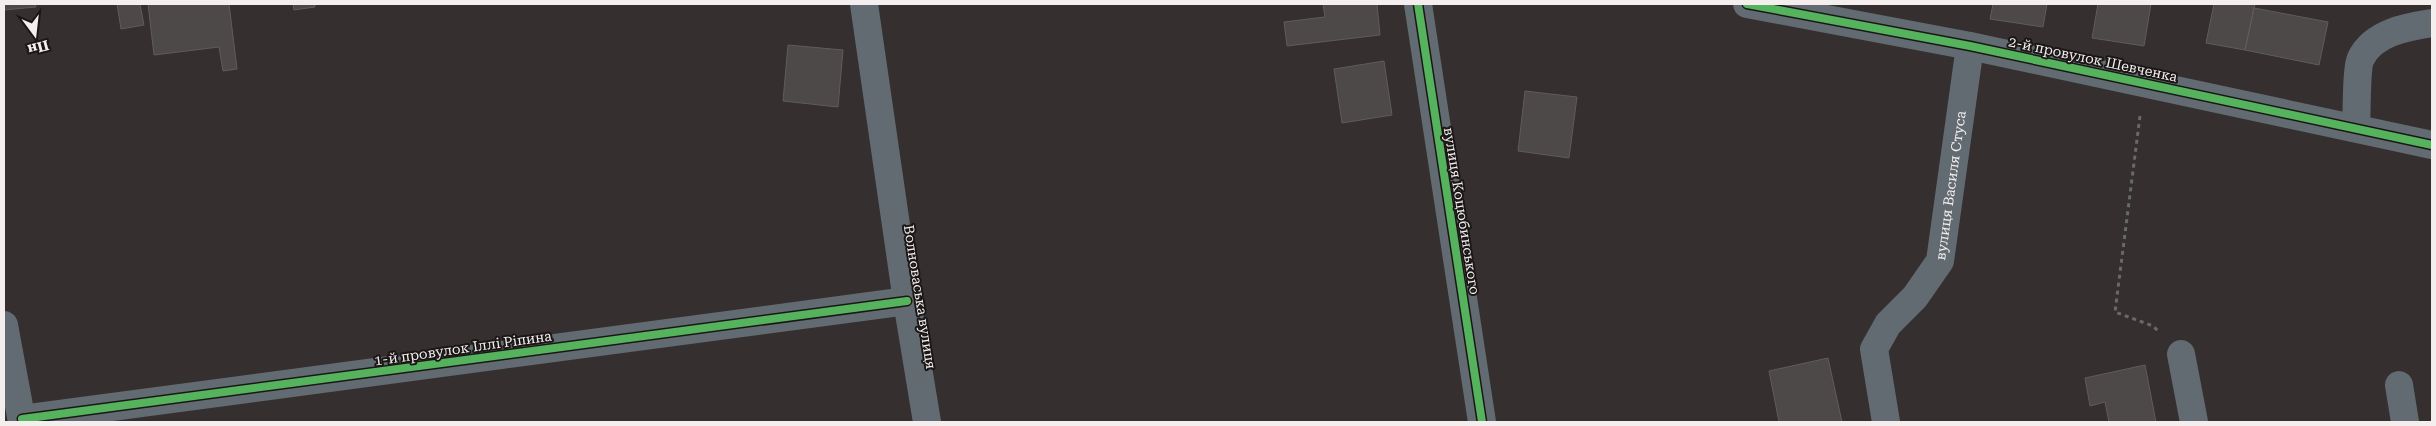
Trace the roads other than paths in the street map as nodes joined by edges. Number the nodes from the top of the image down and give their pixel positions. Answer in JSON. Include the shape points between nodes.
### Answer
{"nodes":[{"id":1,"x":864,"y":4,"type":"edge"},
{"id":2,"x":1418,"y":4,"type":"edge"},
{"id":3,"x":1747,"y":4,"type":"edge"},
{"id":4,"x":2432,"y":23,"type":"edge"},
{"id":5,"x":1970,"y":46,"type":"junction"},
{"id":6,"x":2356,"y":128,"type":"junction"},
{"id":7,"x":2432,"y":145,"type":"edge"},
{"id":8,"x":907,"y":301,"type":"junction"},
{"id":9,"x":4,"y":325,"type":"edge"},
{"id":10,"x":2181,"y":354,"type":"road end"},
{"id":11,"x":2399,"y":385,"type":"dead end"},
{"id":12,"x":22,"y":421,"type":"edge"},
{"id":13,"x":927,"y":422,"type":"edge"},
{"id":14,"x":1482,"y":422,"type":"edge"},
{"id":15,"x":1886,"y":422,"type":"edge"},
{"id":16,"x":2194,"y":422,"type":"edge"},
{"id":17,"x":2405,"y":422,"type":"edge"}],
"edges":[{"from":1,"to":8,"type":"street","name":"Волноваська вулиця"},
{"from":2,"to":14,"type":"street","name":"вулиця Коцюбинського"},
{"from":3,"to":5,"type":"street","name":"2-й провулок Шевченка"},
{"from":4,"to":6,"type":"street","via":[[2406,27],[2377,38],[2360,58]]},
{"from":5,"to":6,"type":"street","name":"2-й провулок Шевченка"},
{"from":5,"to":15,"type":"street","name":"вулиця Василя Стуса","via":[[1940,261],[1916,297],[1888,324],[1874,349]]},
{"from":6,"to":7,"type":"street","name":"2-й провулок Шевченка"},
{"from":8,"to":12,"type":"street","name":"1-й провулок Іллі Ріпина"},
{"from":8,"to":13,"type":"street","name":"Волноваська вулиця"},
{"from":9,"to":12,"type":"street"},
{"from":10,"to":16,"type":"street"},
{"from":11,"to":17,"type":"street"}]}
